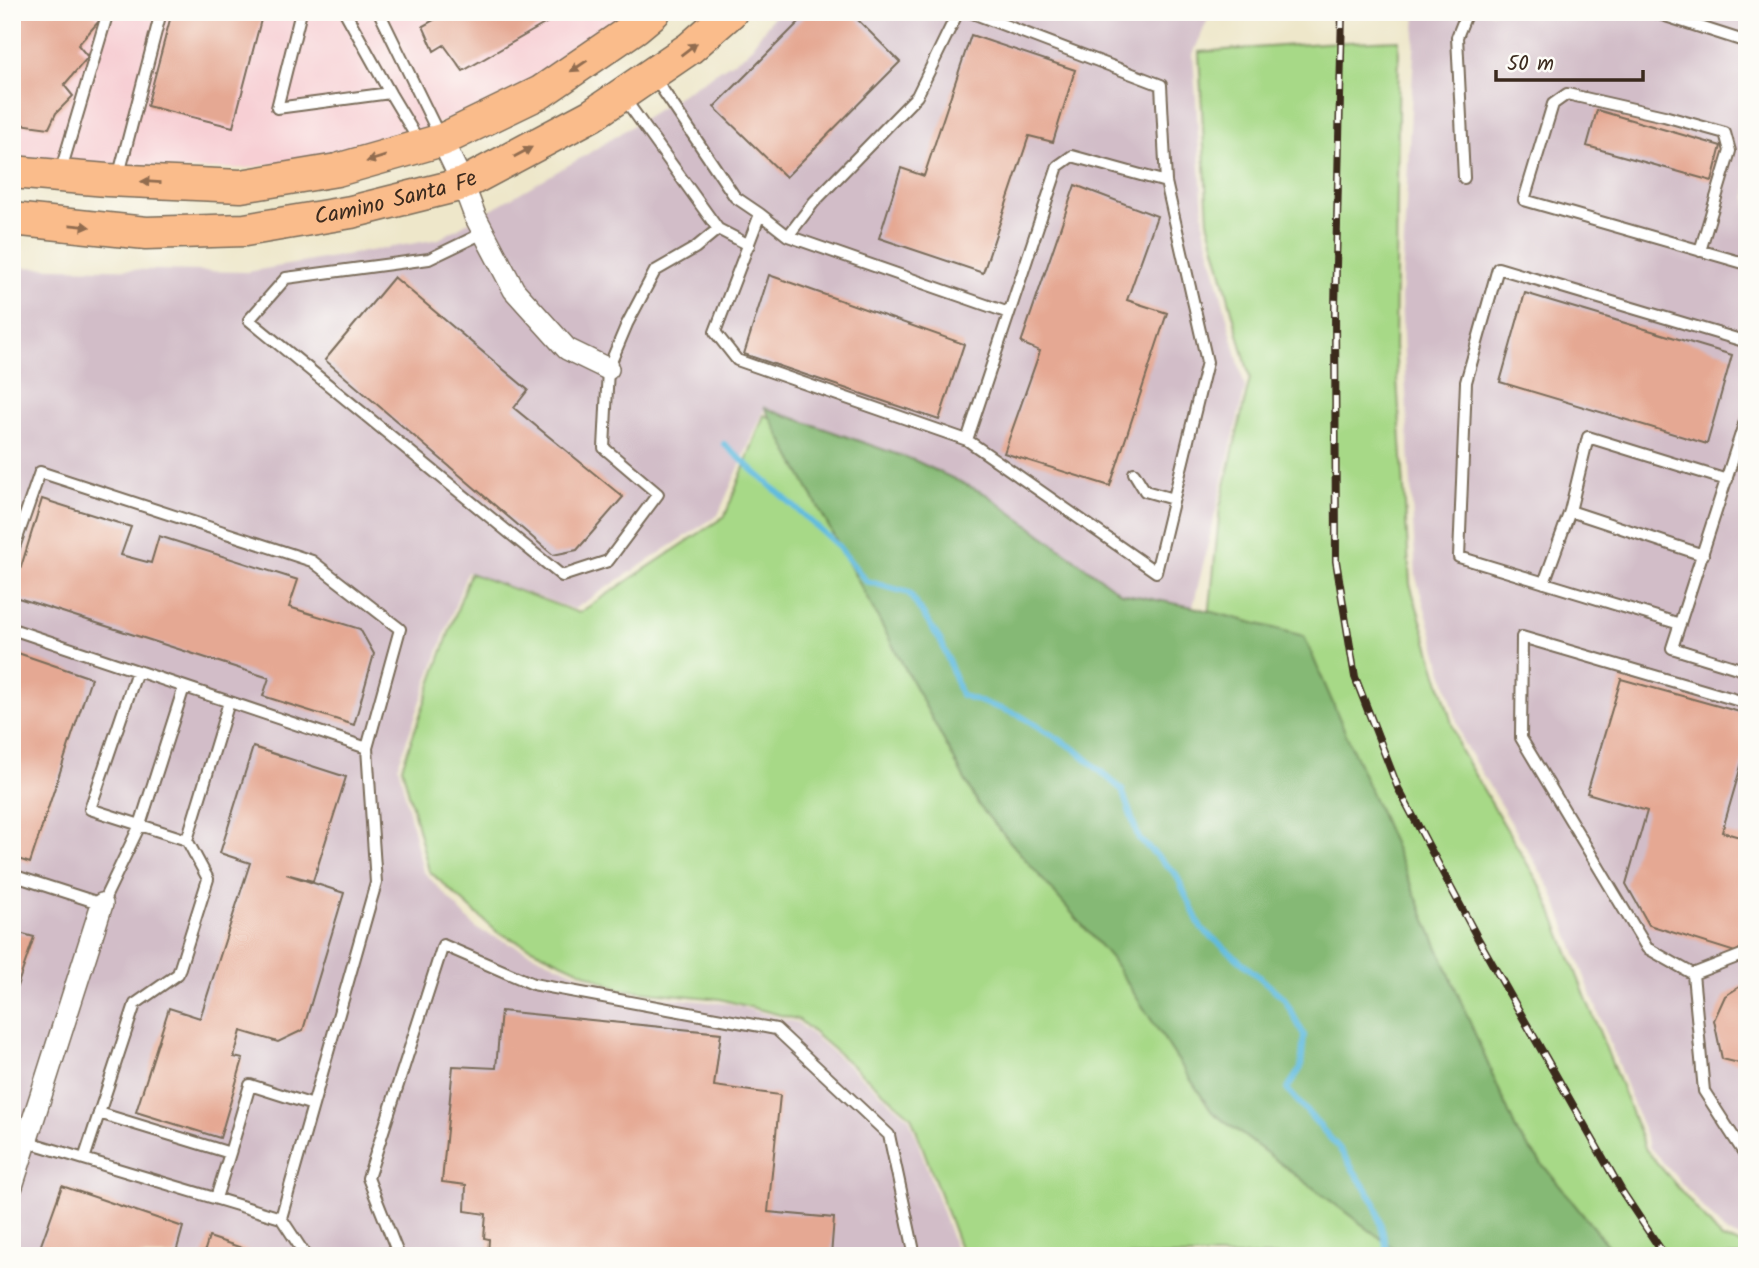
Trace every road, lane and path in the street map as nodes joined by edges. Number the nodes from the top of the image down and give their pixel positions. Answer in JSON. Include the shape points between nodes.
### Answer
{"nodes":[{"id":1,"x":108,"y":12,"type":"edge"},
{"id":2,"x":161,"y":12,"type":"edge"},
{"id":3,"x":301,"y":12,"type":"edge"},
{"id":4,"x":345,"y":12,"type":"edge"},
{"id":5,"x":379,"y":12,"type":"edge"},
{"id":6,"x":654,"y":12,"type":"edge"},
{"id":7,"x":731,"y":12,"type":"edge"},
{"id":8,"x":958,"y":12,"type":"edge"},
{"id":9,"x":970,"y":12,"type":"edge"},
{"id":10,"x":1467,"y":12,"type":"edge"},
{"id":11,"x":1653,"y":12,"type":"edge"},
{"id":12,"x":1747,"y":42,"type":"edge"},
{"id":13,"x":652,"y":74,"type":"junction"},
{"id":14,"x":390,"y":93,"type":"junction"},
{"id":15,"x":621,"y":95,"type":"junction"},
{"id":16,"x":431,"y":143,"type":"junction"},
{"id":17,"x":12,"y":172,"type":"edge"},
{"id":18,"x":59,"y":176,"type":"junction"},
{"id":19,"x":1464,"y":178,"type":"dead end"},
{"id":20,"x":117,"y":180,"type":"junction"},
{"id":21,"x":1166,"y":182,"type":"junction"},
{"id":22,"x":463,"y":184,"type":"junction"},
{"id":23,"x":760,"y":214,"type":"junction"},
{"id":24,"x":12,"y":219,"type":"edge"},
{"id":25,"x":718,"y":229,"type":"junction"},
{"id":26,"x":483,"y":233,"type":"junction"},
{"id":27,"x":788,"y":236,"type":"junction"},
{"id":28,"x":749,"y":245,"type":"junction"},
{"id":29,"x":1700,"y":251,"type":"junction"},
{"id":30,"x":1747,"y":264,"type":"edge"},
{"id":31,"x":1009,"y":313,"type":"junction"},
{"id":32,"x":1747,"y":342,"type":"edge"},
{"id":33,"x":608,"y":369,"type":"junction"},
{"id":34,"x":1747,"y":415,"type":"edge"},
{"id":35,"x":967,"y":440,"type":"junction"},
{"id":36,"x":1134,"y":473,"type":"dead end"},
{"id":37,"x":1727,"y":480,"type":"junction"},
{"id":38,"x":1174,"y":499,"type":"junction"},
{"id":39,"x":1570,"y":511,"type":"junction"},
{"id":40,"x":12,"y":553,"type":"edge"},
{"id":41,"x":1703,"y":555,"type":"junction"},
{"id":42,"x":1544,"y":583,"type":"junction"},
{"id":43,"x":1680,"y":624,"type":"junction"},
{"id":44,"x":12,"y":629,"type":"edge"},
{"id":45,"x":136,"y":671,"type":"junction"},
{"id":46,"x":1747,"y":671,"type":"edge"},
{"id":47,"x":184,"y":687,"type":"junction"},
{"id":48,"x":229,"y":702,"type":"junction"},
{"id":49,"x":1747,"y":703,"type":"edge"},
{"id":50,"x":367,"y":748,"type":"junction"},
{"id":51,"x":140,"y":825,"type":"junction"},
{"id":52,"x":187,"y":841,"type":"junction"},
{"id":53,"x":12,"y":875,"type":"edge"},
{"id":54,"x":102,"y":904,"type":"junction"},
{"id":55,"x":1747,"y":953,"type":"edge"},
{"id":56,"x":1693,"y":974,"type":"junction"},
{"id":57,"x":313,"y":1105,"type":"junction"},
{"id":58,"x":99,"y":1113,"type":"junction"},
{"id":59,"x":20,"y":1139,"type":"edge"},
{"id":60,"x":230,"y":1153,"type":"junction"},
{"id":61,"x":1747,"y":1154,"type":"edge"},
{"id":62,"x":84,"y":1159,"type":"junction"},
{"id":63,"x":14,"y":1174,"type":"edge"},
{"id":64,"x":216,"y":1198,"type":"junction"},
{"id":65,"x":281,"y":1218,"type":"junction"},
{"id":66,"x":306,"y":1256,"type":"edge"},
{"id":67,"x":399,"y":1256,"type":"edge"},
{"id":68,"x":915,"y":1256,"type":"edge"}],
"edges":[{"from":1,"to":18,"type":"lane"},
{"from":2,"to":20,"type":"lane"},
{"from":3,"to":14,"type":"lane","via":[[278,108]]},
{"from":4,"to":14,"type":"lane"},
{"from":5,"to":16,"type":"lane"},
{"from":6,"to":16,"type":"main road","name":"Camino Santa Fe","one_way":true,"via":[[541,92]]},
{"from":13,"to":7,"type":"main road","name":"Camino Santa Fe","one_way":true},
{"from":8,"to":27,"type":"lane","via":[[917,96],[814,202]]},
{"from":9,"to":21,"type":"lane","via":[[1161,85]]},
{"from":10,"to":19,"type":"lane","via":[[1457,37]]},
{"from":11,"to":12,"type":"lane"},
{"from":13,"to":15,"type":"main road","name":"Camino Santa Fe"},
{"from":13,"to":23,"type":"lane","via":[[736,197]]},
{"from":14,"to":16,"type":"lane"},
{"from":22,"to":15,"type":"main road","name":"Camino Santa Fe","one_way":true},
{"from":15,"to":25,"type":"lane"},
{"from":16,"to":20,"type":"main road","name":"Camino Santa Fe","one_way":true,"via":[[337,170],[241,186]]},
{"from":16,"to":22,"type":"street"},
{"from":17,"to":18,"type":"main road","name":"Camino Santa Fe"},
{"from":18,"to":20,"type":"main road","name":"Camino Santa Fe"},
{"from":21,"to":31,"type":"lane","via":[[1072,156],[1058,166]]},
{"from":21,"to":38,"type":"lane","via":[[1207,362]]},
{"from":24,"to":22,"type":"main road","name":"Camino Santa Fe","one_way":true,"via":[[146,233],[246,230],[351,212]]},
{"from":22,"to":26,"type":"street"},
{"from":23,"to":27,"type":"lane"},
{"from":23,"to":28,"type":"lane"},
{"from":25,"to":28,"type":"lane"},
{"from":25,"to":33,"type":"lane","via":[[655,271]]},
{"from":26,"to":33,"type":"street","via":[[514,290],[567,349]]},
{"from":26,"to":33,"type":"lane","via":[[429,259],[286,278],[249,320],[562,576],[608,561],[658,494],[604,448]]},
{"from":27,"to":31,"type":"lane"},
{"from":28,"to":35,"type":"lane","via":[[715,332],[737,360]]},
{"from":29,"to":29,"type":"lane","via":[[1524,200],[1553,104],[1567,94],[1725,133],[1730,151]]},
{"from":29,"to":30,"type":"lane"},
{"from":31,"to":35,"type":"lane"},
{"from":32,"to":42,"type":"lane","via":[[1498,268],[1466,382],[1459,557]]},
{"from":34,"to":37,"type":"lane"},
{"from":35,"to":38,"type":"lane","via":[[1156,572]]},
{"from":36,"to":38,"type":"lane","via":[[1145,491]]},
{"from":37,"to":39,"type":"lane","via":[[1588,437]]},
{"from":37,"to":41,"type":"lane"},
{"from":39,"to":41,"type":"lane"},
{"from":39,"to":42,"type":"lane"},
{"from":40,"to":50,"type":"lane","via":[[40,472],[312,561],[400,629]]},
{"from":41,"to":43,"type":"lane"},
{"from":42,"to":43,"type":"lane"},
{"from":43,"to":46,"type":"lane","via":[[1672,648]]},
{"from":44,"to":45,"type":"lane"},
{"from":45,"to":47,"type":"lane"},
{"from":45,"to":51,"type":"lane","via":[[90,809]]},
{"from":47,"to":48,"type":"lane"},
{"from":47,"to":51,"type":"lane"},
{"from":48,"to":50,"type":"lane"},
{"from":48,"to":52,"type":"lane"},
{"from":49,"to":56,"type":"lane","via":[[1521,637],[1521,738],[1647,948]]},
{"from":50,"to":57,"type":"lane","via":[[376,883]]},
{"from":51,"to":52,"type":"lane"},
{"from":51,"to":54,"type":"lane"},
{"from":52,"to":58,"type":"lane","via":[[208,879],[178,974],[135,1003]]},
{"from":53,"to":54,"type":"lane"},
{"from":54,"to":59,"type":"street"},
{"from":55,"to":56,"type":"lane"},
{"from":56,"to":61,"type":"lane","via":[[1704,1091]]},
{"from":57,"to":60,"type":"lane","via":[[250,1085]]},
{"from":57,"to":65,"type":"lane"},
{"from":58,"to":60,"type":"lane"},
{"from":58,"to":62,"type":"lane"},
{"from":59,"to":62,"type":"lane"},
{"from":59,"to":63,"type":"street"},
{"from":60,"to":64,"type":"lane"},
{"from":62,"to":64,"type":"lane"},
{"from":64,"to":65,"type":"lane"},
{"from":65,"to":66,"type":"lane"},
{"from":67,"to":68,"type":"lane","via":[[368,1178],[443,945],[533,984],[776,1029],[890,1135]]}]}
